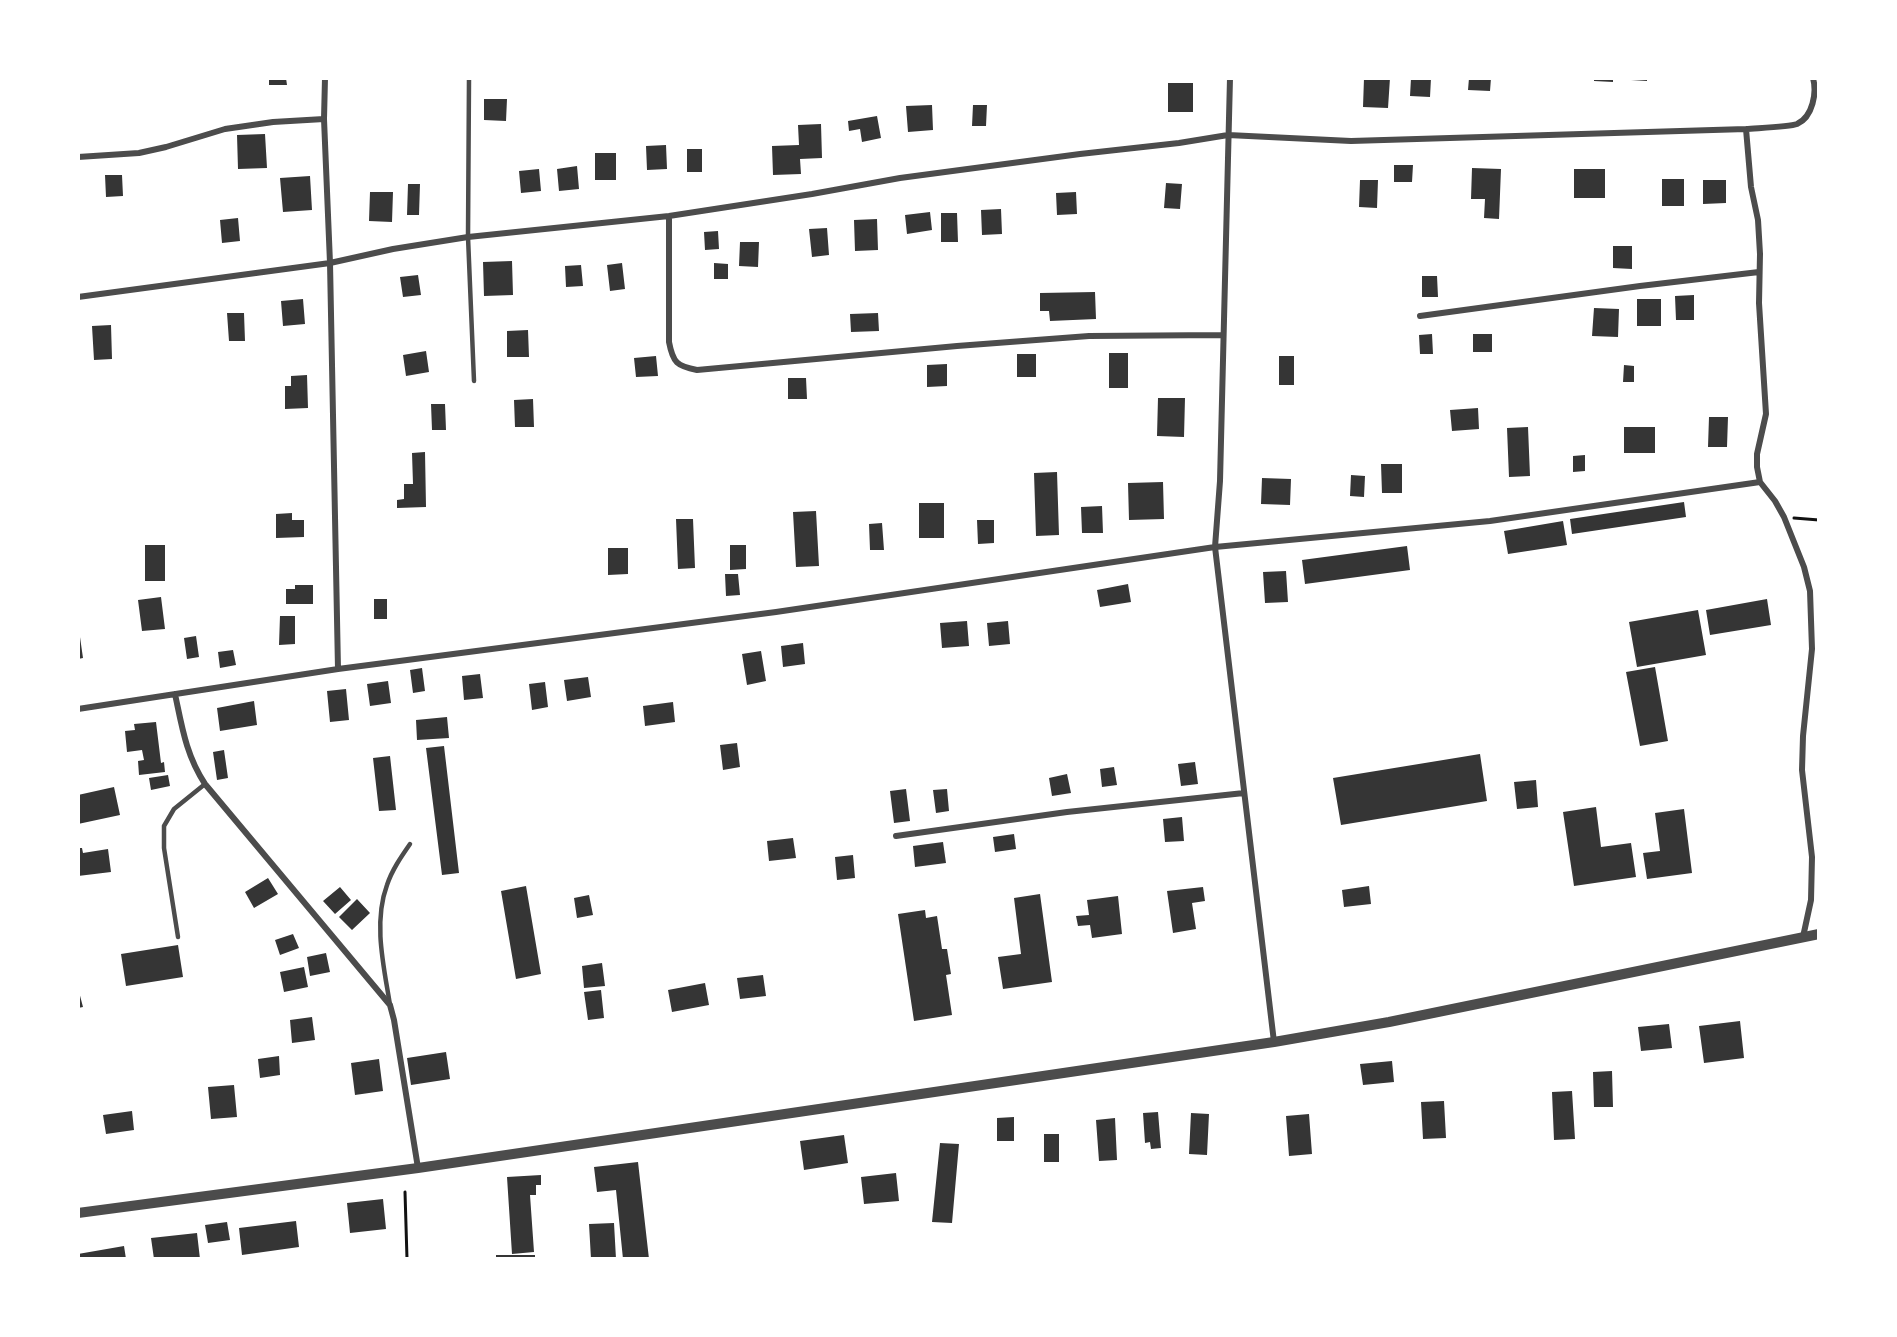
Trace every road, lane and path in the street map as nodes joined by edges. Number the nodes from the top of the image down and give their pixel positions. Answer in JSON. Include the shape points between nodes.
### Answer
{"nodes":[{"id":1,"x":325,"y":78,"type":"edge"},
{"id":2,"x":469,"y":78,"type":"edge"},
{"id":3,"x":1230,"y":78,"type":"edge"},
{"id":4,"x":1813,"y":78,"type":"edge"},
{"id":5,"x":324,"y":119,"type":"junction"},
{"id":6,"x":1746,"y":129,"type":"junction"},
{"id":7,"x":1228,"y":135,"type":"junction"},
{"id":8,"x":78,"y":157,"type":"edge"},
{"id":9,"x":669,"y":216,"type":"junction"},
{"id":10,"x":468,"y":237,"type":"junction"},
{"id":11,"x":330,"y":263,"type":"junction"},
{"id":12,"x":1759,"y":272,"type":"junction"},
{"id":13,"x":78,"y":297,"type":"edge"},
{"id":14,"x":1420,"y":316,"type":"dead end"},
{"id":15,"x":1222,"y":335,"type":"junction"},
{"id":16,"x":474,"y":381,"type":"dead end"},
{"id":17,"x":1760,"y":482,"type":"junction"},
{"id":18,"x":1784,"y":517,"type":"junction"},
{"id":19,"x":1819,"y":520,"type":"edge"},
{"id":20,"x":1215,"y":547,"type":"junction"},
{"id":21,"x":338,"y":669,"type":"junction"},
{"id":22,"x":175,"y":694,"type":"junction"},
{"id":23,"x":78,"y":710,"type":"edge"},
{"id":24,"x":204,"y":784,"type":"junction"},
{"id":25,"x":1244,"y":793,"type":"junction"},
{"id":26,"x":896,"y":836,"type":"dead end"},
{"id":27,"x":410,"y":844,"type":"dead end"},
{"id":28,"x":1819,"y":934,"type":"edge"},
{"id":29,"x":178,"y":937,"type":"dead end"},
{"id":30,"x":1803,"y":937,"type":"junction"},
{"id":31,"x":390,"y":1005,"type":"junction"},
{"id":32,"x":1274,"y":1041,"type":"junction"},
{"id":33,"x":418,"y":1168,"type":"junction"},
{"id":34,"x":405,"y":1192,"type":"dead end"},
{"id":35,"x":78,"y":1213,"type":"edge"},
{"id":36,"x":406,"y":1259,"type":"edge"}],
"edges":[{"from":1,"to":5,"type":"street"},
{"from":2,"to":10,"type":"lane"},
{"from":3,"to":7,"type":"street"},
{"from":4,"to":6,"type":"street","via":[[1815,95],[1805,118],[1797,124]]},
{"from":5,"to":8,"type":"street","via":[[225,129],[139,153]]},
{"from":5,"to":11,"type":"street"},
{"from":6,"to":7,"type":"street","via":[[1351,141]]},
{"from":6,"to":12,"type":"street","via":[[1758,220]]},
{"from":7,"to":9,"type":"street","via":[[900,178]]},
{"from":7,"to":15,"type":"street"},
{"from":9,"to":10,"type":"street"},
{"from":9,"to":15,"type":"street","via":[[669,342],[672,356],[686,368],[1089,336]]},
{"from":10,"to":11,"type":"street"},
{"from":10,"to":16,"type":"lane"},
{"from":11,"to":13,"type":"street"},
{"from":11,"to":21,"type":"street"},
{"from":12,"to":14,"type":"street"},
{"from":12,"to":17,"type":"street","via":[[1766,414],[1757,454]]},
{"from":15,"to":20,"type":"street"},
{"from":17,"to":18,"type":"street"},
{"from":17,"to":20,"type":"street","via":[[1490,521]]},
{"from":18,"to":19,"type":"path"},
{"from":18,"to":30,"type":"street","via":[[1810,591],[1812,649],[1802,770],[1812,857],[1811,900]]},
{"from":20,"to":21,"type":"street","via":[[776,612]]},
{"from":20,"to":25,"type":"street"},
{"from":21,"to":22,"type":"street"},
{"from":22,"to":23,"type":"street"},
{"from":22,"to":24,"type":"street","via":[[187,750]]},
{"from":24,"to":29,"type":"lane","via":[[174,809],[164,826]]},
{"from":24,"to":31,"type":"street"},
{"from":25,"to":26,"type":"street"},
{"from":25,"to":32,"type":"street"},
{"from":27,"to":31,"type":"lane","via":[[386,886],[381,924]]},
{"from":28,"to":30,"type":"street"},
{"from":30,"to":32,"type":"street","via":[[1389,1022]]},
{"from":31,"to":33,"type":"street"},
{"from":32,"to":33,"type":"street"},
{"from":33,"to":35,"type":"street"},
{"from":34,"to":36,"type":"path"}]}
